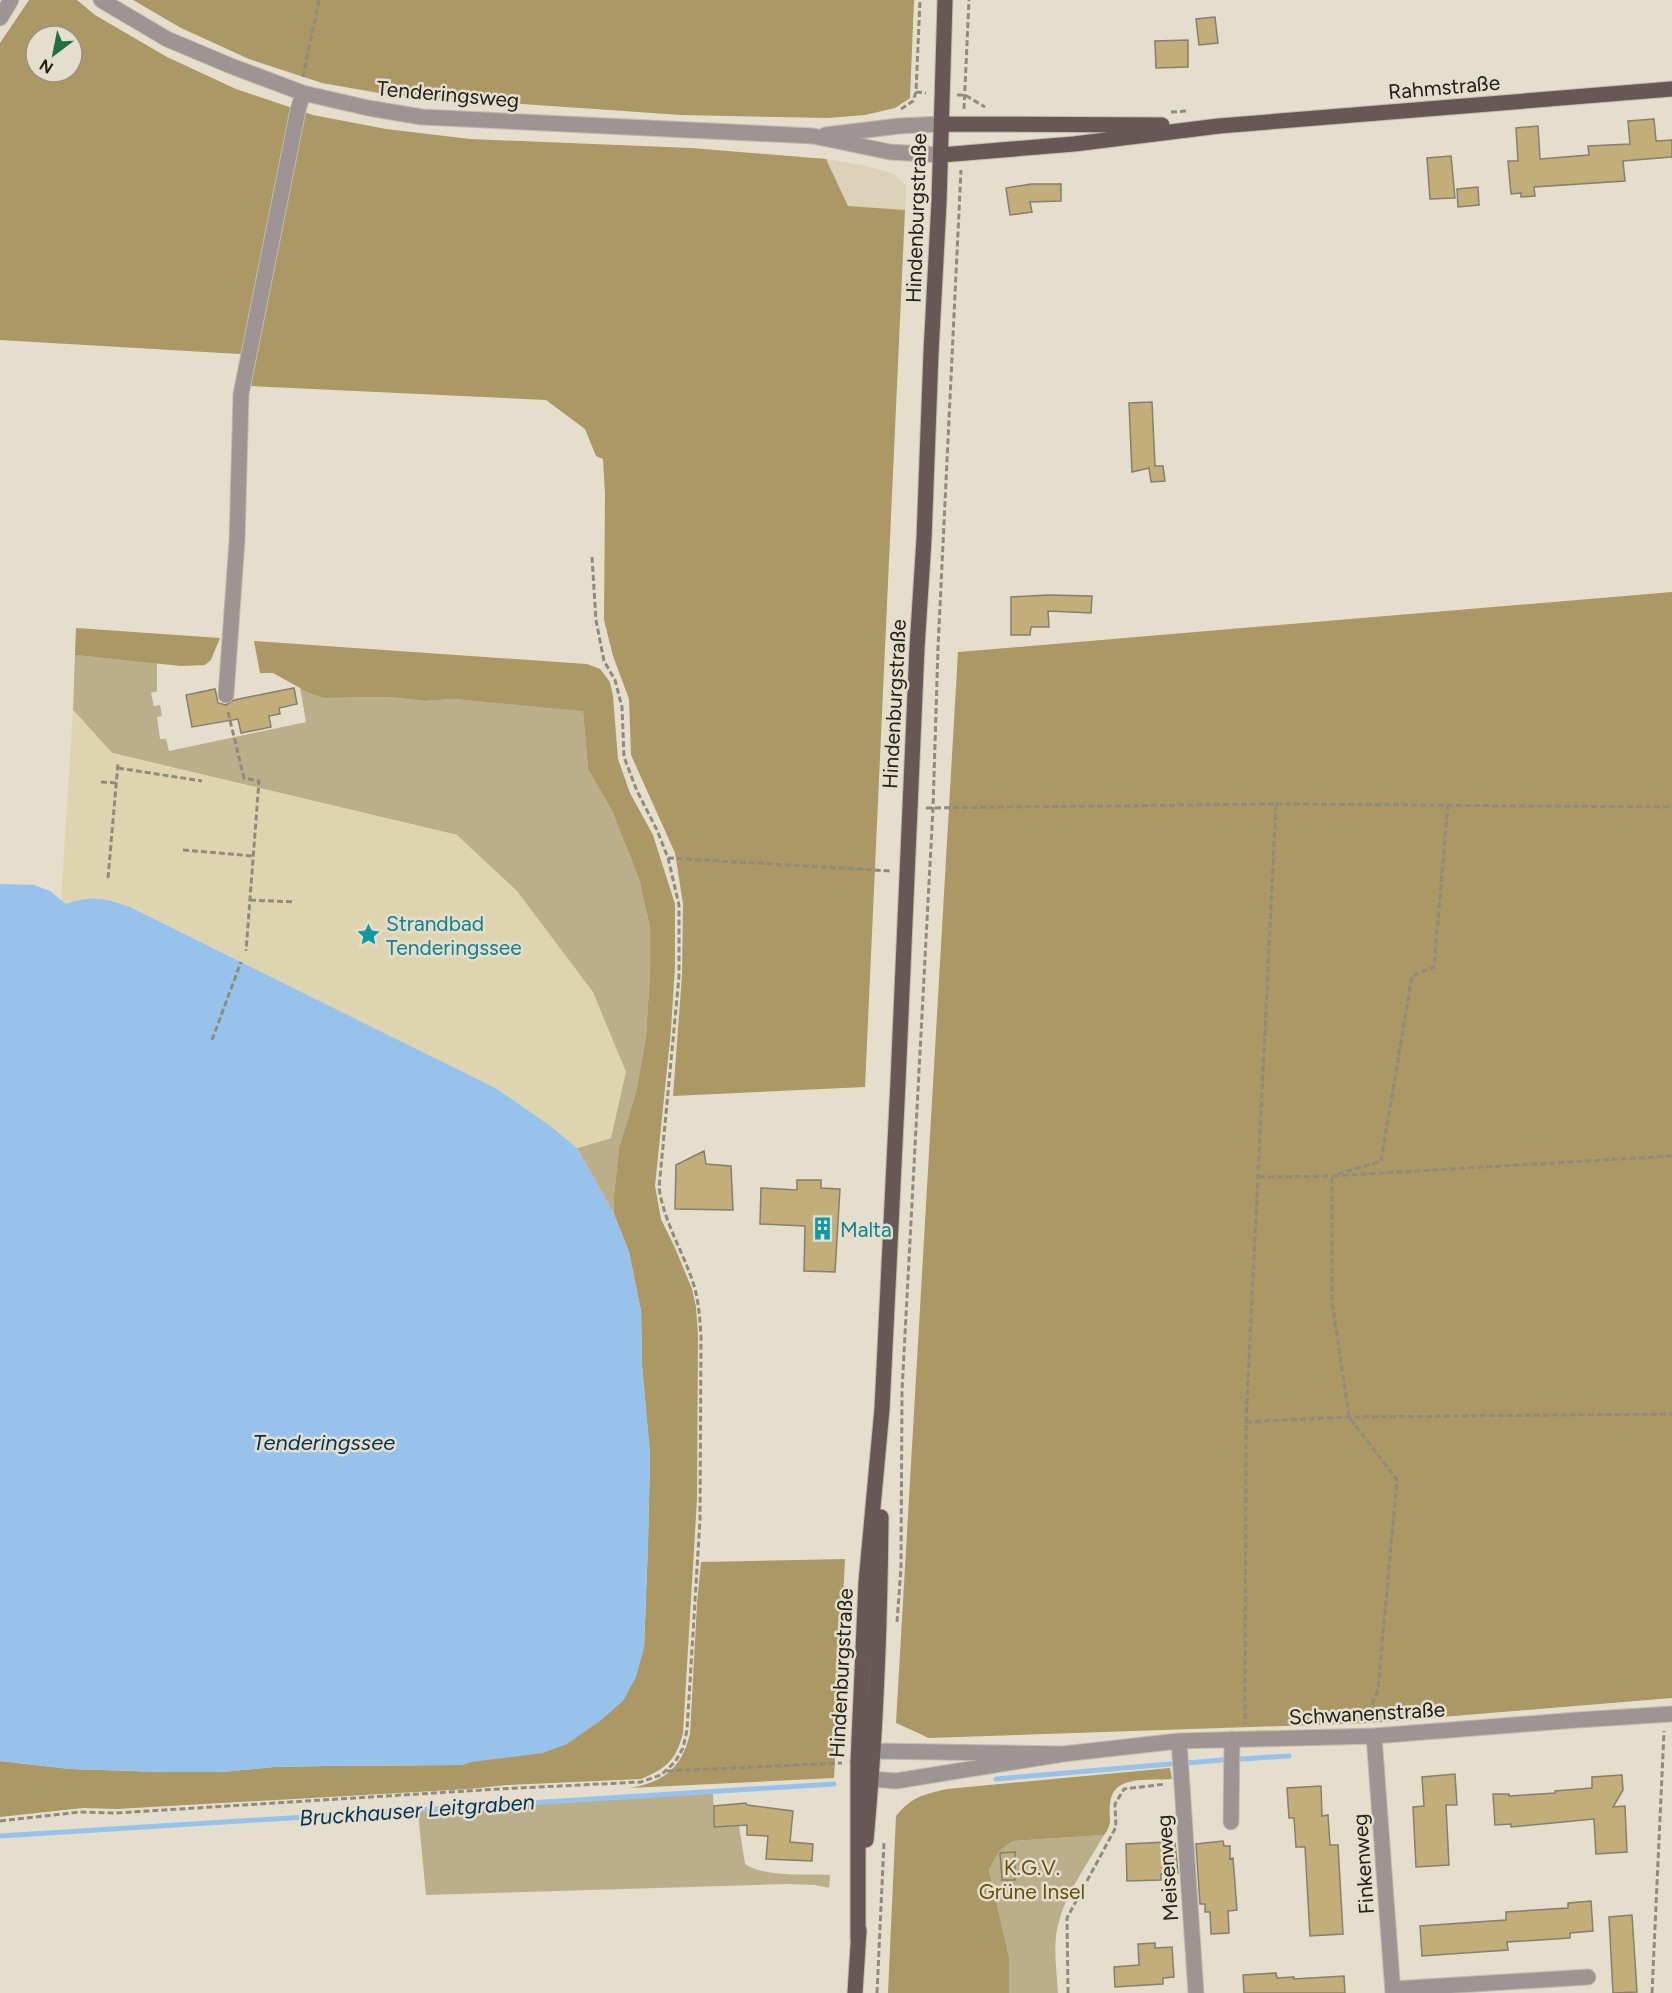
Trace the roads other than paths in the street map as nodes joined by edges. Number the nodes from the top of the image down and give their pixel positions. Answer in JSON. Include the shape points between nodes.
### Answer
{"nodes":[{"id":1,"x":11,"y":0,"type":"edge"},
{"id":2,"x":101,"y":0,"type":"edge"},
{"id":3,"x":945,"y":0,"type":"edge"},
{"id":4,"x":0,"y":18,"type":"edge"},
{"id":5,"x":1672,"y":89,"type":"edge"},
{"id":6,"x":303,"y":93,"type":"junction"},
{"id":7,"x":941,"y":124,"type":"junction"},
{"id":8,"x":1220,"y":126,"type":"junction"},
{"id":9,"x":813,"y":136,"type":"junction"},
{"id":10,"x":941,"y":154,"type":"junction"},
{"id":11,"x":226,"y":694,"type":"road end"},
{"id":12,"x":882,"y":1410,"type":"junction"},
{"id":13,"x":1668,"y":1714,"type":"edge"},
{"id":14,"x":1374,"y":1736,"type":"junction"},
{"id":15,"x":1238,"y":1739,"type":"junction"},
{"id":16,"x":1179,"y":1741,"type":"junction"},
{"id":17,"x":873,"y":1751,"type":"junction"},
{"id":18,"x":1064,"y":1755,"type":"junction"},
{"id":19,"x":858,"y":1762,"type":"junction"},
{"id":20,"x":872,"y":1779,"type":"junction"},
{"id":21,"x":1231,"y":1822,"type":"dead end"},
{"id":22,"x":858,"y":1939,"type":"junction"},
{"id":23,"x":1588,"y":1977,"type":"dead end"},
{"id":24,"x":1393,"y":1991,"type":"edge"},
{"id":25,"x":855,"y":1993,"type":"edge"},
{"id":26,"x":1196,"y":1993,"type":"edge"}],
"edges":[{"from":1,"to":4,"type":"street"},
{"from":2,"to":6,"type":"street","name":"Tenderingsweg","via":[[167,39]]},
{"from":3,"to":7,"type":"main road","name":"Hindenburgstraße"},
{"from":5,"to":8,"type":"main road","name":"Rahmstraße"},
{"from":6,"to":9,"type":"street","name":"Tenderingsweg","via":[[422,117]]},
{"from":6,"to":11,"type":"street","via":[[241,394],[237,541]]},
{"from":7,"to":8,"type":"main road","name":"Rahmstraße"},
{"from":7,"to":9,"type":"street","name":"Tenderingsweg"},
{"from":7,"to":10,"type":"main road","name":"Hindenburgstraße"},
{"from":8,"to":10,"type":"main road","name":"Rahmstraße","via":[[1074,144]]},
{"from":9,"to":10,"type":"street","name":"Tenderingsweg","via":[[890,152]]},
{"from":10,"to":12,"type":"main road","name":"Hindenburgstraße"},
{"from":12,"to":17,"type":"main road","name":"Hindenburgstraße","via":[[881,1578]]},
{"from":12,"to":19,"type":"main road","name":"Hindenburgstraße","via":[[866,1583]]},
{"from":13,"to":14,"type":"street","name":"Schwanenstraße"},
{"from":14,"to":15,"type":"street","name":"Schwanenstraße"},
{"from":14,"to":24,"type":"street","name":"Finkenweg"},
{"from":15,"to":16,"type":"street","name":"Schwanenstraße"},
{"from":15,"to":21,"type":"street"},
{"from":16,"to":18,"type":"street","name":"Schwanenstraße"},
{"from":16,"to":26,"type":"street","name":"Meisenweg"},
{"from":17,"to":18,"type":"street","name":"Schwanenstraße"},
{"from":17,"to":19,"type":"street"},
{"from":17,"to":20,"type":"main road","name":"Hindenburgstraße"},
{"from":18,"to":20,"type":"street","name":"Schwanenstraße","via":[[896,1781]]},
{"from":19,"to":20,"type":"street"},
{"from":19,"to":22,"type":"main road","name":"Hindenburgstraße"},
{"from":20,"to":22,"type":"main road","name":"Hindenburgstraße"},
{"from":22,"to":25,"type":"main road","name":"Hindenburgstraße"},
{"from":23,"to":24,"type":"street","name":"Finkenweg"}]}
